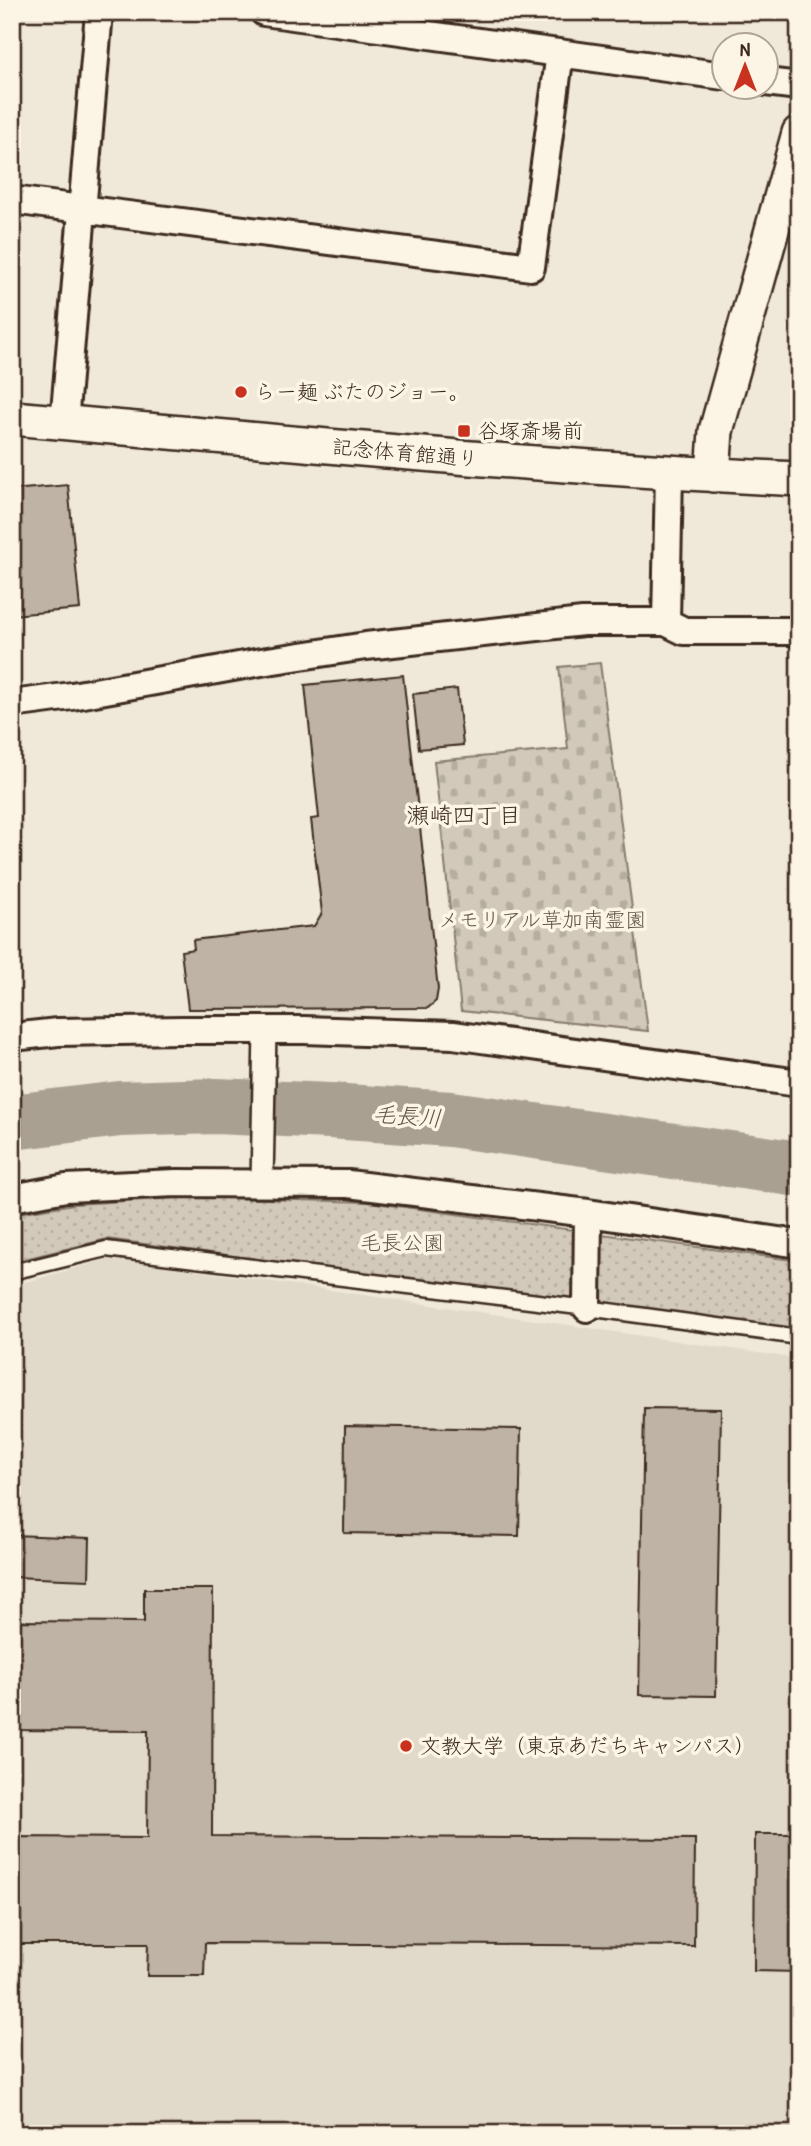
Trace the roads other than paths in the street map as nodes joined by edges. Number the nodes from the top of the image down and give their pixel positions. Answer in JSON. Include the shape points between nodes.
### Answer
{"nodes":[{"id":1,"x":99,"y":12,"type":"edge"},
{"id":2,"x":264,"y":12,"type":"edge"},
{"id":3,"x":441,"y":24,"type":"edge"},
{"id":4,"x":560,"y":53,"type":"junction"},
{"id":5,"x":710,"y":74,"type":"edge"},
{"id":6,"x":780,"y":84,"type":"edge"},
{"id":7,"x":799,"y":86,"type":"edge"},
{"id":8,"x":799,"y":133,"type":"edge"},
{"id":9,"x":12,"y":200,"type":"edge"},
{"id":10,"x":81,"y":210,"type":"junction"},
{"id":11,"x":12,"y":418,"type":"edge"},
{"id":12,"x":64,"y":423,"type":"junction"},
{"id":13,"x":669,"y":473,"type":"junction"},
{"id":14,"x":713,"y":475,"type":"junction"},
{"id":15,"x":799,"y":479,"type":"edge"},
{"id":16,"x":666,"y":622,"type":"junction"},
{"id":17,"x":799,"y":631,"type":"edge"},
{"id":18,"x":12,"y":704,"type":"edge"},
{"id":19,"x":265,"y":1036,"type":"junction"},
{"id":20,"x":12,"y":1037,"type":"edge"},
{"id":21,"x":799,"y":1083,"type":"edge"},
{"id":22,"x":262,"y":1172,"type":"junction"},
{"id":23,"x":12,"y":1198,"type":"edge"},
{"id":24,"x":588,"y":1213,"type":"junction"},
{"id":25,"x":799,"y":1244,"type":"edge"},
{"id":26,"x":12,"y":1272,"type":"edge"},
{"id":27,"x":587,"y":1308,"type":"junction"},
{"id":28,"x":799,"y":1337,"type":"edge"}],
"edges":[{"from":1,"to":10,"type":"street"},
{"from":2,"to":3,"type":"street"},
{"from":3,"to":4,"type":"street"},
{"from":4,"to":5,"type":"street"},
{"from":4,"to":10,"type":"street","via":[[531,267]]},
{"from":6,"to":7,"type":"street"},
{"from":8,"to":14,"type":"street","via":[[716,430]]},
{"from":9,"to":10,"type":"street"},
{"from":10,"to":12,"type":"street"},
{"from":11,"to":12,"type":"street","name":"記念体育館通り"},
{"from":12,"to":13,"type":"street","name":"記念体育館通り"},
{"from":13,"to":14,"type":"street","name":"記念体育館通り"},
{"from":13,"to":16,"type":"street"},
{"from":14,"to":15,"type":"street","name":"記念体育館通り"},
{"from":16,"to":17,"type":"street","via":[[684,631]]},
{"from":16,"to":18,"type":"street","via":[[583,622],[366,646]]},
{"from":19,"to":20,"type":"street","via":[[58,1032]]},
{"from":19,"to":21,"type":"street","via":[[453,1035]]},
{"from":19,"to":22,"type":"street"},
{"from":22,"to":23,"type":"street","via":[[176,1183],[66,1188]]},
{"from":22,"to":24,"type":"street"},
{"from":24,"to":25,"type":"street"},
{"from":24,"to":27,"type":"street"},
{"from":26,"to":27,"type":"lane","via":[[106,1249]]},
{"from":27,"to":28,"type":"lane"}]}
